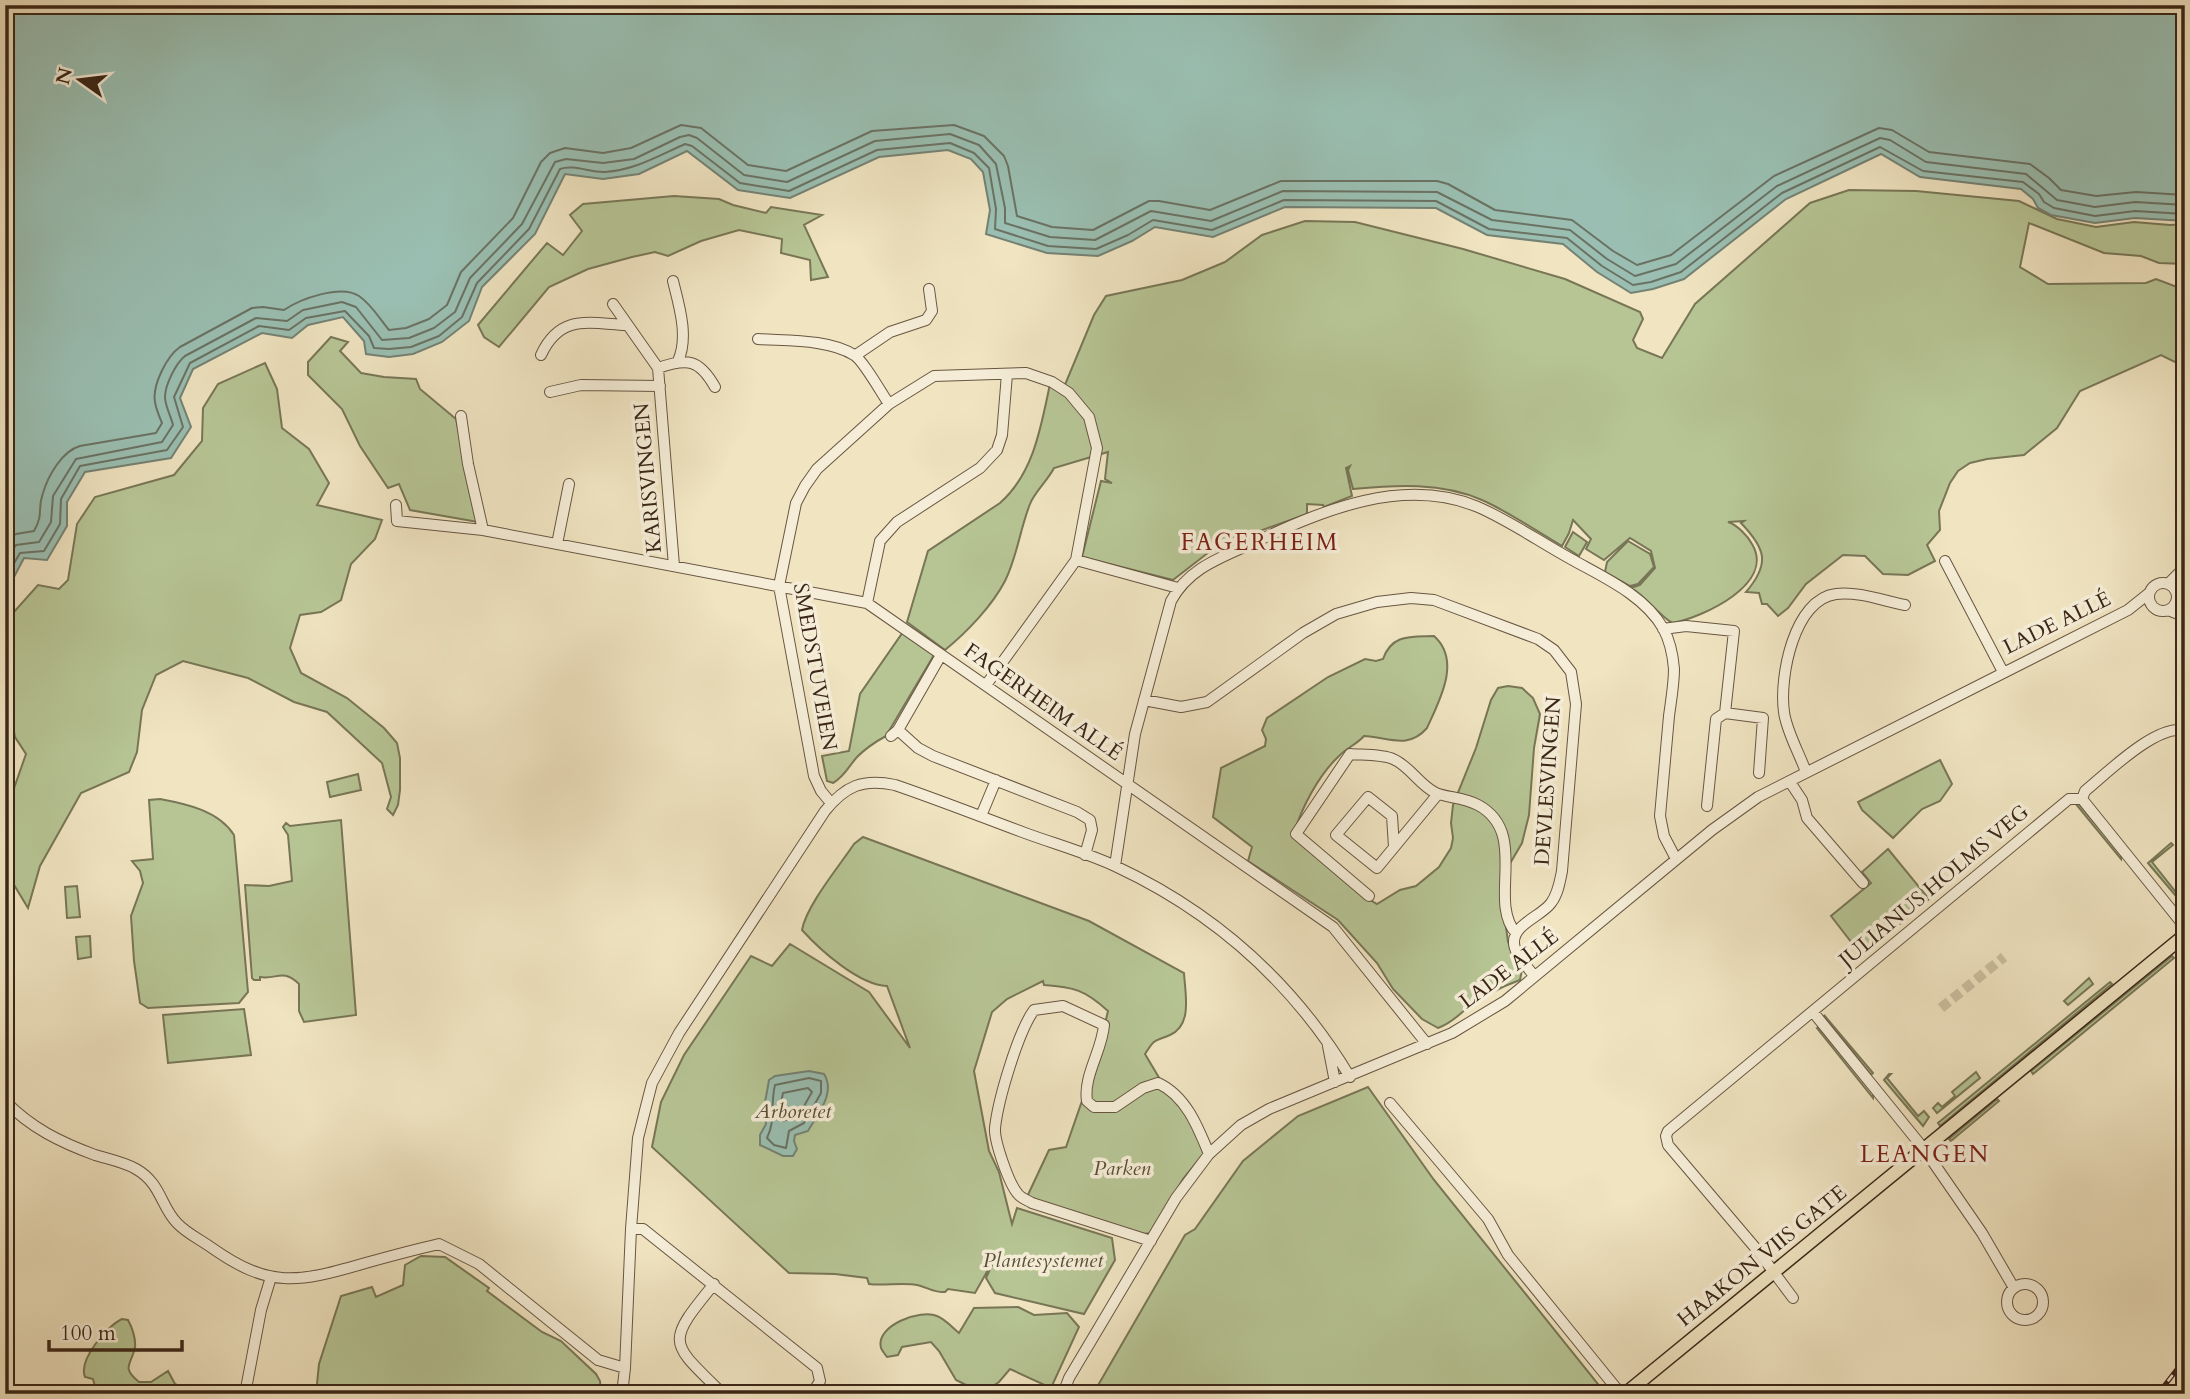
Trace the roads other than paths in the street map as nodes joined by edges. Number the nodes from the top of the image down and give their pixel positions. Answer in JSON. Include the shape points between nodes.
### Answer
{"nodes":[{"id":1,"x":673,"y":281,"type":"dead end"},
{"id":2,"x":929,"y":289,"type":"dead end"},
{"id":3,"x":612,"y":304,"type":"dead end"},
{"id":4,"x":626,"y":325,"type":"junction"},
{"id":5,"x":758,"y":339,"type":"dead end"},
{"id":6,"x":541,"y":355,"type":"dead end"},
{"id":7,"x":856,"y":355,"type":"junction"},
{"id":8,"x":678,"y":361,"type":"junction"},
{"id":9,"x":658,"y":368,"type":"junction"},
{"id":10,"x":1007,"y":374,"type":"junction"},
{"id":11,"x":660,"y":387,"type":"junction"},
{"id":12,"x":715,"y":387,"type":"dead end"},
{"id":13,"x":550,"y":392,"type":"dead end"},
{"id":14,"x":889,"y":404,"type":"junction"},
{"id":15,"x":461,"y":416,"type":"dead end"},
{"id":16,"x":569,"y":484,"type":"dead end"},
{"id":17,"x":396,"y":505,"type":"dead end"},
{"id":18,"x":483,"y":530,"type":"junction"},
{"id":19,"x":557,"y":544,"type":"junction"},
{"id":20,"x":1076,"y":560,"type":"junction"},
{"id":21,"x":1945,"y":561,"type":"dead end"},
{"id":22,"x":674,"y":566,"type":"junction"},
{"id":23,"x":2185,"y":567,"type":"edge"},
{"id":24,"x":2169,"y":583,"type":"junction"},
{"id":25,"x":779,"y":586,"type":"junction"},
{"id":26,"x":1178,"y":588,"type":"junction"},
{"id":27,"x":2149,"y":599,"type":"junction"},
{"id":28,"x":2181,"y":601,"type":"edge"},
{"id":29,"x":867,"y":603,"type":"junction"},
{"id":30,"x":1905,"y":606,"type":"dead end"},
{"id":31,"x":2168,"y":610,"type":"junction"},
{"id":32,"x":2185,"y":617,"type":"edge"},
{"id":33,"x":1663,"y":629,"type":"junction"},
{"id":34,"x":941,"y":654,"type":"junction"},
{"id":35,"x":2003,"y":672,"type":"junction"},
{"id":36,"x":986,"y":685,"type":"junction"},
{"id":37,"x":1144,"y":700,"type":"junction"},
{"id":38,"x":1725,"y":713,"type":"junction"},
{"id":39,"x":2185,"y":731,"type":"edge"},
{"id":40,"x":1806,"y":772,"type":"junction"},
{"id":41,"x":1759,"y":773,"type":"dead end"},
{"id":42,"x":996,"y":780,"type":"junction"},
{"id":43,"x":1790,"y":782,"type":"junction"},
{"id":44,"x":1128,"y":783,"type":"junction"},
{"id":45,"x":1438,"y":794,"type":"junction"},
{"id":46,"x":2082,"y":799,"type":"junction"},
{"id":47,"x":831,"y":803,"type":"junction"},
{"id":48,"x":1707,"y":806,"type":"dead end"},
{"id":49,"x":981,"y":817,"type":"junction"},
{"id":50,"x":1394,"y":847,"type":"junction"},
{"id":51,"x":1085,"y":855,"type":"junction"},
{"id":52,"x":1676,"y":859,"type":"junction"},
{"id":53,"x":1115,"y":866,"type":"junction"},
{"id":54,"x":1863,"y":883,"type":"dead end"},
{"id":55,"x":1368,"y":896,"type":"dead end"},
{"id":56,"x":2185,"y":927,"type":"edge"},
{"id":57,"x":1516,"y":933,"type":"junction"},
{"id":58,"x":2185,"y":935,"type":"edge"},
{"id":59,"x":1534,"y":976,"type":"junction"},
{"id":60,"x":1813,"y":1012,"type":"junction"},
{"id":61,"x":1327,"y":1038,"type":"junction"},
{"id":62,"x":1427,"y":1044,"type":"junction"},
{"id":63,"x":1350,"y":1077,"type":"junction"},
{"id":64,"x":1335,"y":1082,"type":"junction"},
{"id":65,"x":5,"y":1101,"type":"edge"},
{"id":66,"x":1390,"y":1103,"type":"dead end"},
{"id":67,"x":1924,"y":1149,"type":"junction"},
{"id":68,"x":1209,"y":1154,"type":"junction"},
{"id":69,"x":631,"y":1229,"type":"junction"},
{"id":70,"x":1151,"y":1241,"type":"junction"},
{"id":71,"x":1773,"y":1271,"type":"junction"},
{"id":72,"x":271,"y":1277,"type":"junction"},
{"id":73,"x":714,"y":1284,"type":"junction"},
{"id":74,"x":2014,"y":1288,"type":"dead end"},
{"id":75,"x":1793,"y":1298,"type":"dead end"},
{"id":76,"x":625,"y":1368,"type":"junction"},
{"id":77,"x":622,"y":1391,"type":"edge"},
{"id":78,"x":633,"y":1393,"type":"edge"},
{"id":79,"x":245,"y":1394,"type":"edge"},
{"id":80,"x":723,"y":1394,"type":"edge"},
{"id":81,"x":812,"y":1394,"type":"edge"},
{"id":82,"x":1063,"y":1394,"type":"edge"},
{"id":83,"x":1623,"y":1394,"type":"edge"}],
"edges":[{"from":1,"to":8,"type":"street","via":[[682,320]]},
{"from":2,"to":7,"type":"street","via":[[932,311],[926,320],[890,332]]},
{"from":3,"to":4,"type":"street"},
{"from":4,"to":6,"type":"street","via":[[569,324],[559,329]]},
{"from":4,"to":9,"type":"street"},
{"from":5,"to":7,"type":"street","via":[[806,342]]},
{"from":7,"to":14,"type":"street"},
{"from":8,"to":9,"type":"street"},
{"from":8,"to":12,"type":"street","via":[[698,365]]},
{"from":9,"to":11,"type":"street","name":"KARISVINGEN"},
{"from":10,"to":14,"type":"street","name":"SMEDSTUVEIEN","via":[[934,376]]},
{"from":10,"to":20,"type":"street","name":"SMEDSTUVEIEN","via":[[1026,373],[1052,382],[1069,393],[1089,417],[1097,448]]},
{"from":10,"to":29,"type":"street","via":[[997,450],[980,468],[897,522],[880,541]]},
{"from":11,"to":13,"type":"street","name":"KARISVINGEN","via":[[581,385]]},
{"from":11,"to":22,"type":"street","name":"KARISVINGEN"},
{"from":14,"to":25,"type":"street","name":"SMEDSTUVEIEN","via":[[817,469],[805,486],[796,503]]},
{"from":15,"to":18,"type":"street"},
{"from":16,"to":19,"type":"street"},
{"from":17,"to":18,"type":"street","name":"FAGERHEIM ALLÉ","via":[[397,521]]},
{"from":18,"to":19,"type":"street","name":"FAGERHEIM ALLÉ"},
{"from":19,"to":22,"type":"street","name":"FAGERHEIM ALLÉ"},
{"from":20,"to":26,"type":"street"},
{"from":20,"to":36,"type":"street"},
{"from":21,"to":35,"type":"street","name":"LADE ALLÉ"},
{"from":22,"to":25,"type":"street","name":"FAGERHEIM ALLÉ"},
{"from":23,"to":24,"type":"street"},
{"from":24,"to":27,"type":"street","via":[[2156,584]]},
{"from":24,"to":28,"type":"street"},
{"from":25,"to":29,"type":"street","name":"FAGERHEIM ALLÉ"},
{"from":25,"to":47,"type":"street","name":"SMEDSTUVEIEN","via":[[814,776]]},
{"from":26,"to":33,"type":"street","via":[[1219,557],[1342,507],[1382,497],[1424,495],[1478,507],[1506,522],[1632,596]]},
{"from":26,"to":37,"type":"street"},
{"from":27,"to":31,"type":"street","via":[[2158,611]]},
{"from":27,"to":35,"type":"street","name":"LADE ALLÉ"},
{"from":28,"to":31,"type":"street"},
{"from":29,"to":34,"type":"street","name":"FAGERHEIM ALLÉ"},
{"from":30,"to":40,"type":"street","via":[[1835,594],[1823,598],[1800,622],[1784,682],[1784,713]]},
{"from":31,"to":32,"type":"street"},
{"from":33,"to":38,"type":"street","via":[[1686,626],[1734,631]]},
{"from":33,"to":52,"type":"street","via":[[1674,668],[1660,816]]},
{"from":34,"to":36,"type":"street","name":"FAGERHEIM ALLÉ"},
{"from":34,"to":42,"type":"street","via":[[894,733],[933,756]]},
{"from":35,"to":40,"type":"street","name":"LADE ALLÉ"},
{"from":36,"to":44,"type":"street","name":"FAGERHEIM ALLÉ"},
{"from":37,"to":44,"type":"street"},
{"from":37,"to":57,"type":"street","name":"DEVLESVINGEN","via":[[1181,707],[1207,702],[1303,633],[1336,614],[1377,602],[1433,600],[1547,644],[1571,672],[1576,704],[1562,871],[1551,903]]},
{"from":38,"to":41,"type":"street","via":[[1763,718]]},
{"from":38,"to":48,"type":"street","via":[[1716,719]]},
{"from":39,"to":46,"type":"street","via":[[2171,730],[2132,752],[2085,791]]},
{"from":40,"to":43,"type":"street","name":"LADE ALLÉ"},
{"from":42,"to":49,"type":"street"},
{"from":42,"to":51,"type":"street","via":[[1090,820]]},
{"from":43,"to":52,"type":"street","name":"LADE ALLÉ","via":[[1758,797]]},
{"from":43,"to":54,"type":"street","via":[[1807,818]]},
{"from":44,"to":53,"type":"street"},
{"from":44,"to":62,"type":"street","name":"FAGERHEIM ALLÉ","via":[[1333,927]]},
{"from":45,"to":50,"type":"street"},
{"from":45,"to":55,"type":"street","name":"DEVLESVINGEN","via":[[1394,759],[1350,754],[1342,765],[1296,834]]},
{"from":45,"to":57,"type":"street","name":"DEVLESVINGEN","via":[[1477,804],[1501,827],[1506,915]]},
{"from":46,"to":56,"type":"street"},
{"from":46,"to":60,"type":"street","name":"JULIANUS HOLMS VEG","via":[[2068,799]]},
{"from":47,"to":49,"type":"street","via":[[850,787],[885,783]]},
{"from":47,"to":69,"type":"street","via":[[658,1070],[641,1121]]},
{"from":49,"to":51,"type":"street"},
{"from":50,"to":50,"type":"street","via":[[1377,868],[1336,835],[1368,797],[1392,816]]},
{"from":51,"to":53,"type":"street"},
{"from":52,"to":59,"type":"street","name":"LADE ALLÉ"},
{"from":53,"to":61,"type":"street","via":[[1215,925],[1272,974]]},
{"from":57,"to":59,"type":"street","name":"DEVLESVINGEN","via":[[1514,946]]},
{"from":58,"to":67,"type":"main road","name":"HAAKON VIIS GATE"},
{"from":59,"to":62,"type":"street","name":"LADE ALLÉ","via":[[1490,1012]]},
{"from":60,"to":67,"type":"street"},
{"from":60,"to":71,"type":"street","name":"JULIANUS HOLMS VEG","via":[[1666,1136],[1668,1145]]},
{"from":61,"to":63,"type":"street"},
{"from":61,"to":64,"type":"street"},
{"from":62,"to":63,"type":"street","name":"LADE ALLÉ"},
{"from":63,"to":64,"type":"street","name":"LADE ALLÉ"},
{"from":64,"to":68,"type":"street","name":"LADE ALLÉ","via":[[1260,1114]]},
{"from":65,"to":72,"type":"street","via":[[43,1133],[136,1169],[150,1180],[176,1223],[236,1264]]},
{"from":66,"to":83,"type":"street","name":"HAAKON VIIS GATE","via":[[1488,1219],[1508,1255]]},
{"from":67,"to":71,"type":"main road","name":"HAAKON VIIS GATE"},
{"from":67,"to":74,"type":"street"},
{"from":68,"to":70,"type":"street","name":"LADE ALLÉ"},
{"from":68,"to":70,"type":"street","via":[[1195,1119],[1172,1089],[1158,1083],[1115,1107],[1094,1107],[1087,1101],[1085,1089],[1104,1025],[1063,1006],[1034,1010],[1005,1087],[995,1130],[1011,1182],[1018,1195],[1032,1203]]},
{"from":69,"to":73,"type":"street","via":[[643,1229]]},
{"from":69,"to":76,"type":"street"},
{"from":70,"to":82,"type":"street","name":"LADE ALLÉ"},
{"from":71,"to":75,"type":"street"},
{"from":71,"to":83,"type":"main road","name":"HAAKON VIIS GATE"},
{"from":72,"to":76,"type":"street","via":[[325,1276],[439,1244],[479,1264],[598,1360]]},
{"from":72,"to":79,"type":"street"},
{"from":73,"to":80,"type":"street","via":[[684,1322],[680,1347]]},
{"from":73,"to":81,"type":"street","via":[[817,1368],[820,1381]]},
{"from":76,"to":77,"type":"street"},
{"from":77,"to":78,"type":"street"}]}
